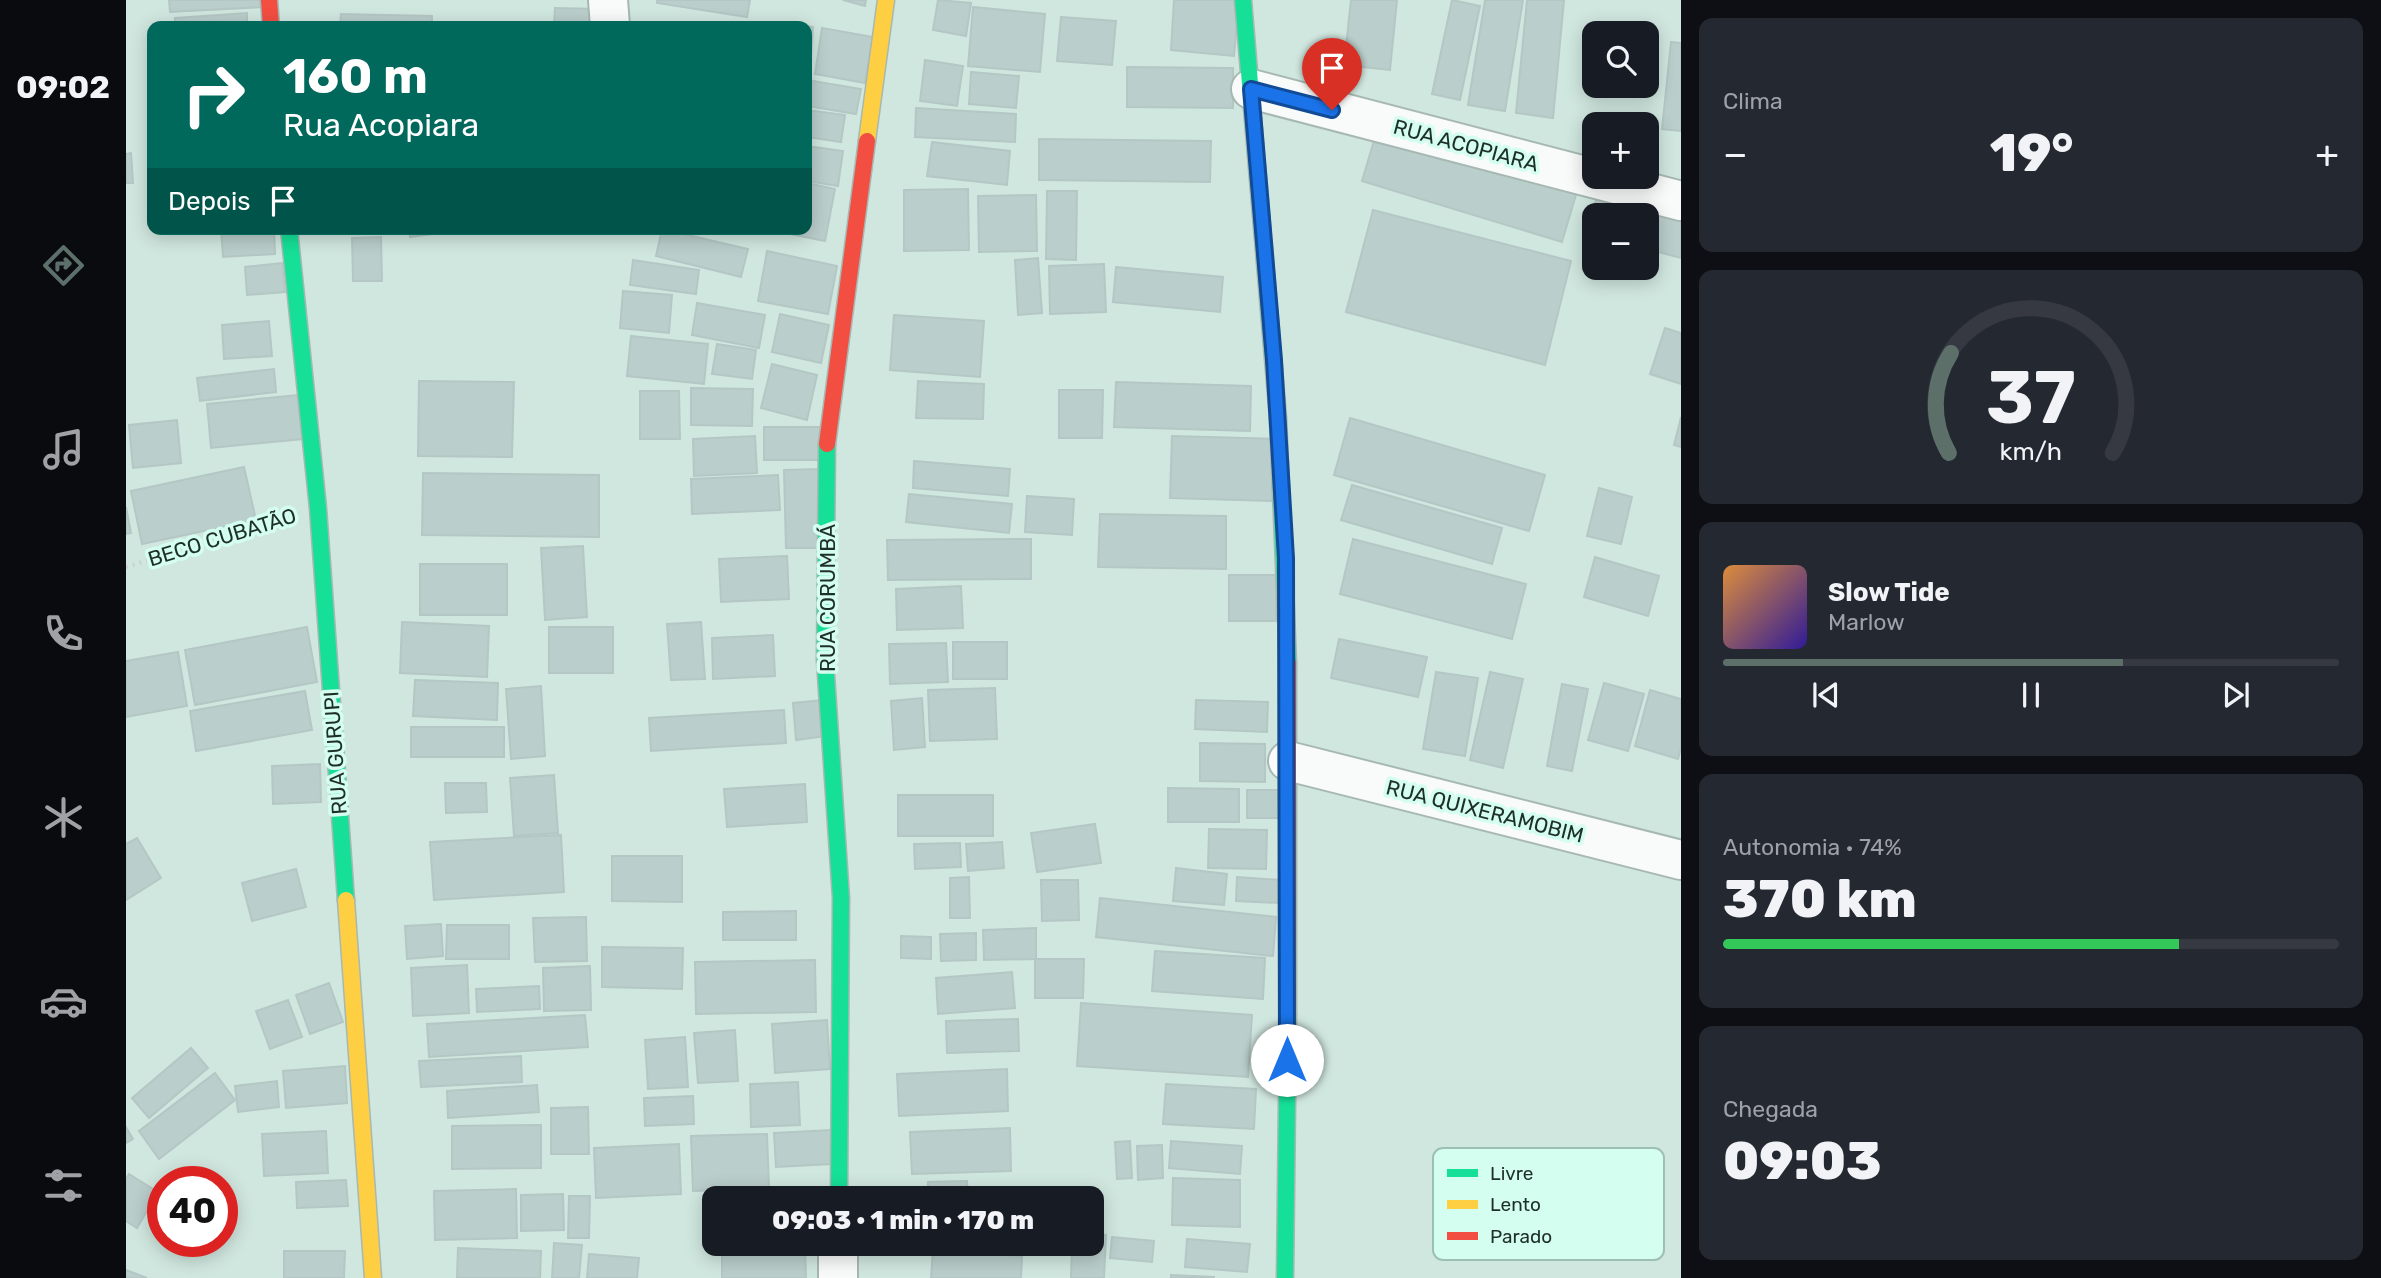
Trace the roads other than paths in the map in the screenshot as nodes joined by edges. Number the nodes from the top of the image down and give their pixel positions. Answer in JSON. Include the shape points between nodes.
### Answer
{"nodes":[{"id":1,"x":269,"y":0,"type":"edge"},
{"id":2,"x":608,"y":0,"type":"edge"},
{"id":3,"x":886,"y":0,"type":"edge"},
{"id":4,"x":1243,"y":0,"type":"edge"},
{"id":5,"x":271,"y":21,"type":"edge"},
{"id":6,"x":610,"y":21,"type":"edge"},
{"id":7,"x":1251,"y":89,"type":"junction"},
{"id":8,"x":1681,"y":201,"type":"edge"},
{"id":9,"x":290,"y":235,"type":"edge"},
{"id":10,"x":1288,"y":761,"type":"junction"},
{"id":11,"x":1681,"y":860,"type":"edge"},
{"id":12,"x":839,"y":1186,"type":"edge"},
{"id":13,"x":838,"y":1256,"type":"edge"},
{"id":14,"x":373,"y":1278,"type":"edge"},
{"id":15,"x":838,"y":1278,"type":"edge"},
{"id":16,"x":1285,"y":1278,"type":"edge"}],
"edges":[{"from":1,"to":5,"type":"street"},
{"from":2,"to":6,"type":"street"},
{"from":3,"to":12,"type":"street","name":"RUA CORUMBÁ","via":[[827,442],[825,660],[841,898]]},
{"from":4,"to":7,"type":"street"},
{"from":7,"to":8,"type":"street","name":"RUA ACOPIARA"},
{"from":7,"to":10,"type":"street","via":[[1286,558]]},
{"from":9,"to":14,"type":"street","name":"RUA GURUPI","via":[[318,508]]},
{"from":10,"to":11,"type":"street","name":"RUA QUIXERAMOBIM"},
{"from":10,"to":16,"type":"street"},
{"from":13,"to":15,"type":"street"}]}
